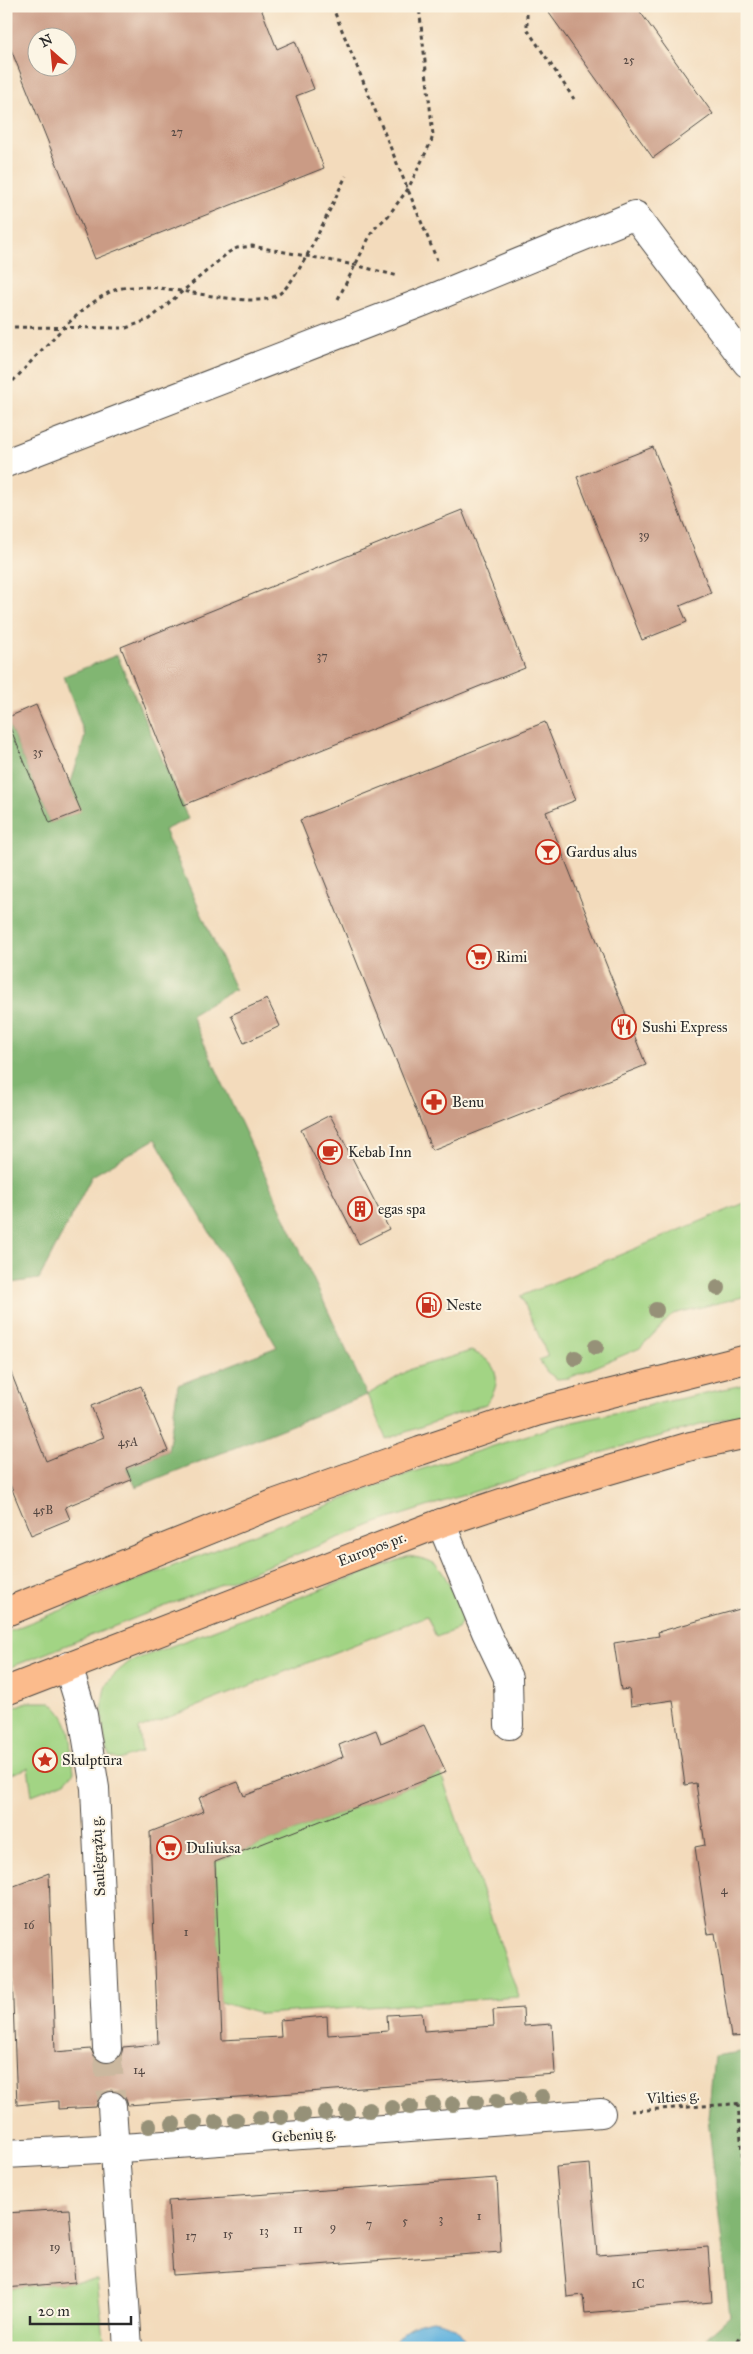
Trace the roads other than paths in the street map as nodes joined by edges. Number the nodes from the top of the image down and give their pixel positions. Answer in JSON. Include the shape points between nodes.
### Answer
{"nodes":[{"id":1,"x":747,"y":363,"type":"edge"},
{"id":2,"x":8,"y":458,"type":"edge"},
{"id":3,"x":747,"y":1359,"type":"edge"},
{"id":4,"x":747,"y":1434,"type":"edge"},
{"id":5,"x":441,"y":1523,"type":"junction"},
{"id":6,"x":6,"y":1612,"type":"edge"},
{"id":7,"x":68,"y":1666,"type":"junction"},
{"id":8,"x":6,"y":1691,"type":"edge"},
{"id":9,"x":509,"y":1725,"type":"dead end"},
{"id":10,"x":107,"y":2048,"type":"tunnel mouth"},
{"id":11,"x":112,"y":2106,"type":"tunnel mouth"},
{"id":12,"x":601,"y":2113,"type":"road end"},
{"id":13,"x":114,"y":2148,"type":"junction"},
{"id":14,"x":6,"y":2154,"type":"edge"},
{"id":15,"x":128,"y":2348,"type":"edge"}],
"edges":[{"from":1,"to":2,"type":"street","via":[[635,215],[446,293]]},
{"from":3,"to":6,"type":"main road","via":[[536,1412],[429,1448],[276,1503]]},
{"from":4,"to":5,"type":"main road","name":"Europos pr.","via":[[691,1446]]},
{"from":5,"to":7,"type":"main road","name":"Europos pr."},
{"from":5,"to":9,"type":"street","via":[[508,1678]]},
{"from":7,"to":8,"type":"main road","name":"Europos pr."},
{"from":7,"to":10,"type":"street","name":"Saulėgrąžų g.","via":[[83,1715],[95,1788]]},
{"from":11,"to":13,"type":"street"},
{"from":12,"to":13,"type":"street","name":"Gebenių g."},
{"from":13,"to":14,"type":"street","name":"Gebenių g."},
{"from":13,"to":15,"type":"street"}]}
